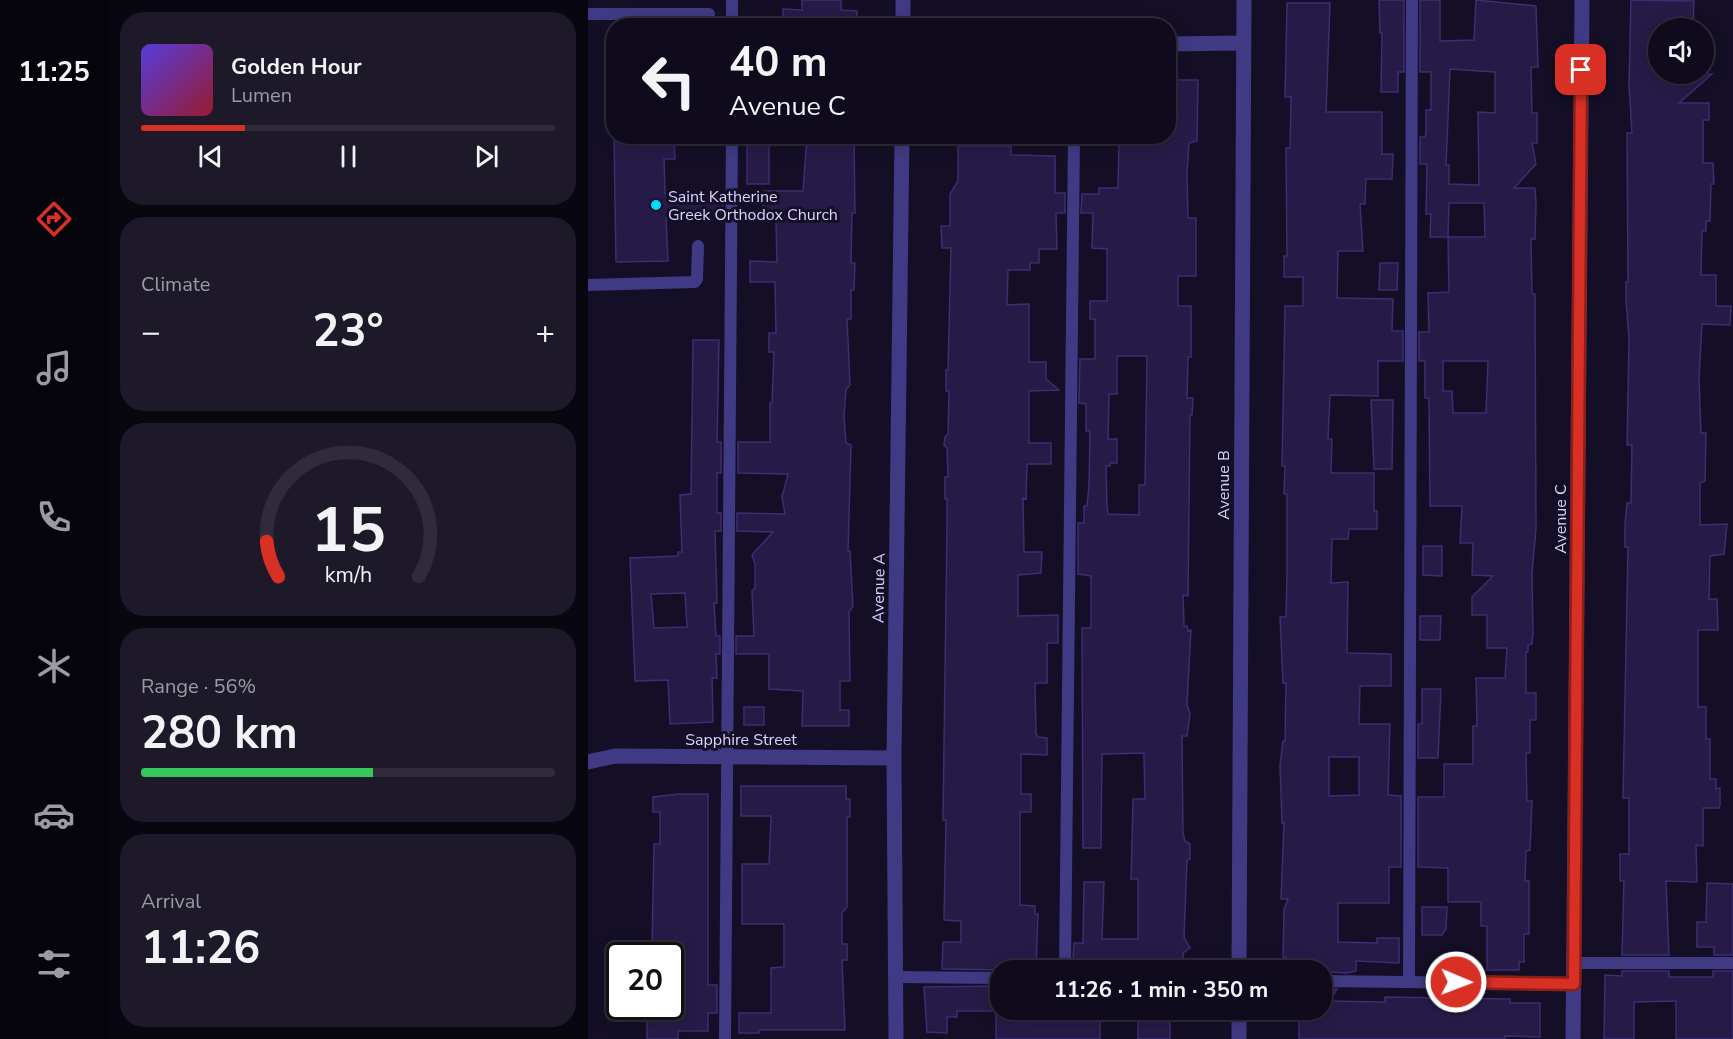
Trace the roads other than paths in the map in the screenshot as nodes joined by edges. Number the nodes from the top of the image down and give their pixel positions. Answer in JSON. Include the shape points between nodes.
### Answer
{"nodes":[{"id":1,"x":732,"y":0,"type":"edge"},
{"id":2,"x":903,"y":0,"type":"edge"},
{"id":3,"x":1244,"y":0,"type":"edge"},
{"id":4,"x":1412,"y":0,"type":"edge"},
{"id":5,"x":1582,"y":0,"type":"edge"},
{"id":6,"x":588,"y":14,"type":"edge"},
{"id":7,"x":709,"y":14,"type":"dead end"},
{"id":8,"x":732,"y":18,"type":"edge"},
{"id":9,"x":903,"y":18,"type":"edge"},
{"id":10,"x":1243,"y":43,"type":"junction"},
{"id":11,"x":1176,"y":44,"type":"edge"},
{"id":12,"x":732,"y":144,"type":"edge"},
{"id":13,"x":902,"y":144,"type":"edge"},
{"id":14,"x":1074,"y":144,"type":"edge"},
{"id":15,"x":698,"y":246,"type":"dead end"},
{"id":16,"x":588,"y":285,"type":"edge"},
{"id":17,"x":726,"y":757,"type":"junction"},
{"id":18,"x":894,"y":758,"type":"junction"},
{"id":19,"x":588,"y":762,"type":"edge"},
{"id":20,"x":1065,"y":960,"type":"edge"},
{"id":21,"x":1239,"y":960,"type":"edge"},
{"id":22,"x":1574,"y":963,"type":"junction"},
{"id":23,"x":1731,"y":963,"type":"dead end"},
{"id":24,"x":896,"y":977,"type":"junction"},
{"id":25,"x":990,"y":978,"type":"edge"},
{"id":26,"x":1332,"y":981,"type":"edge"},
{"id":27,"x":1408,"y":981,"type":"junction"},
{"id":28,"x":1574,"y":984,"type":"junction"},
{"id":29,"x":1239,"y":1020,"type":"edge"},
{"id":30,"x":725,"y":1039,"type":"edge"},
{"id":31,"x":896,"y":1039,"type":"edge"},
{"id":32,"x":1239,"y":1039,"type":"edge"},
{"id":33,"x":1573,"y":1039,"type":"edge"}],
"edges":[{"from":1,"to":8,"type":"lane"},
{"from":2,"to":9,"type":"street"},
{"from":3,"to":10,"type":"street","name":"Avenue B"},
{"from":4,"to":27,"type":"lane"},
{"from":5,"to":22,"type":"street","name":"Avenue C"},
{"from":6,"to":7,"type":"lane"},
{"from":10,"to":11,"type":"street"},
{"from":10,"to":21,"type":"street","name":"Avenue B"},
{"from":12,"to":17,"type":"lane"},
{"from":13,"to":18,"type":"street","name":"Avenue A"},
{"from":14,"to":20,"type":"lane"},
{"from":15,"to":16,"type":"lane","via":[[695,282]]},
{"from":17,"to":18,"type":"street","name":"Sapphire Street"},
{"from":17,"to":19,"type":"street","name":"Sapphire Street","via":[[615,756]]},
{"from":17,"to":30,"type":"lane"},
{"from":18,"to":24,"type":"street","name":"Avenue A"},
{"from":22,"to":23,"type":"lane"},
{"from":22,"to":28,"type":"street","name":"Avenue C"},
{"from":24,"to":25,"type":"lane"},
{"from":24,"to":31,"type":"street","name":"Avenue A"},
{"from":26,"to":27,"type":"lane"},
{"from":27,"to":28,"type":"lane"},
{"from":28,"to":33,"type":"street","name":"Avenue C"},
{"from":29,"to":32,"type":"street"}]}
